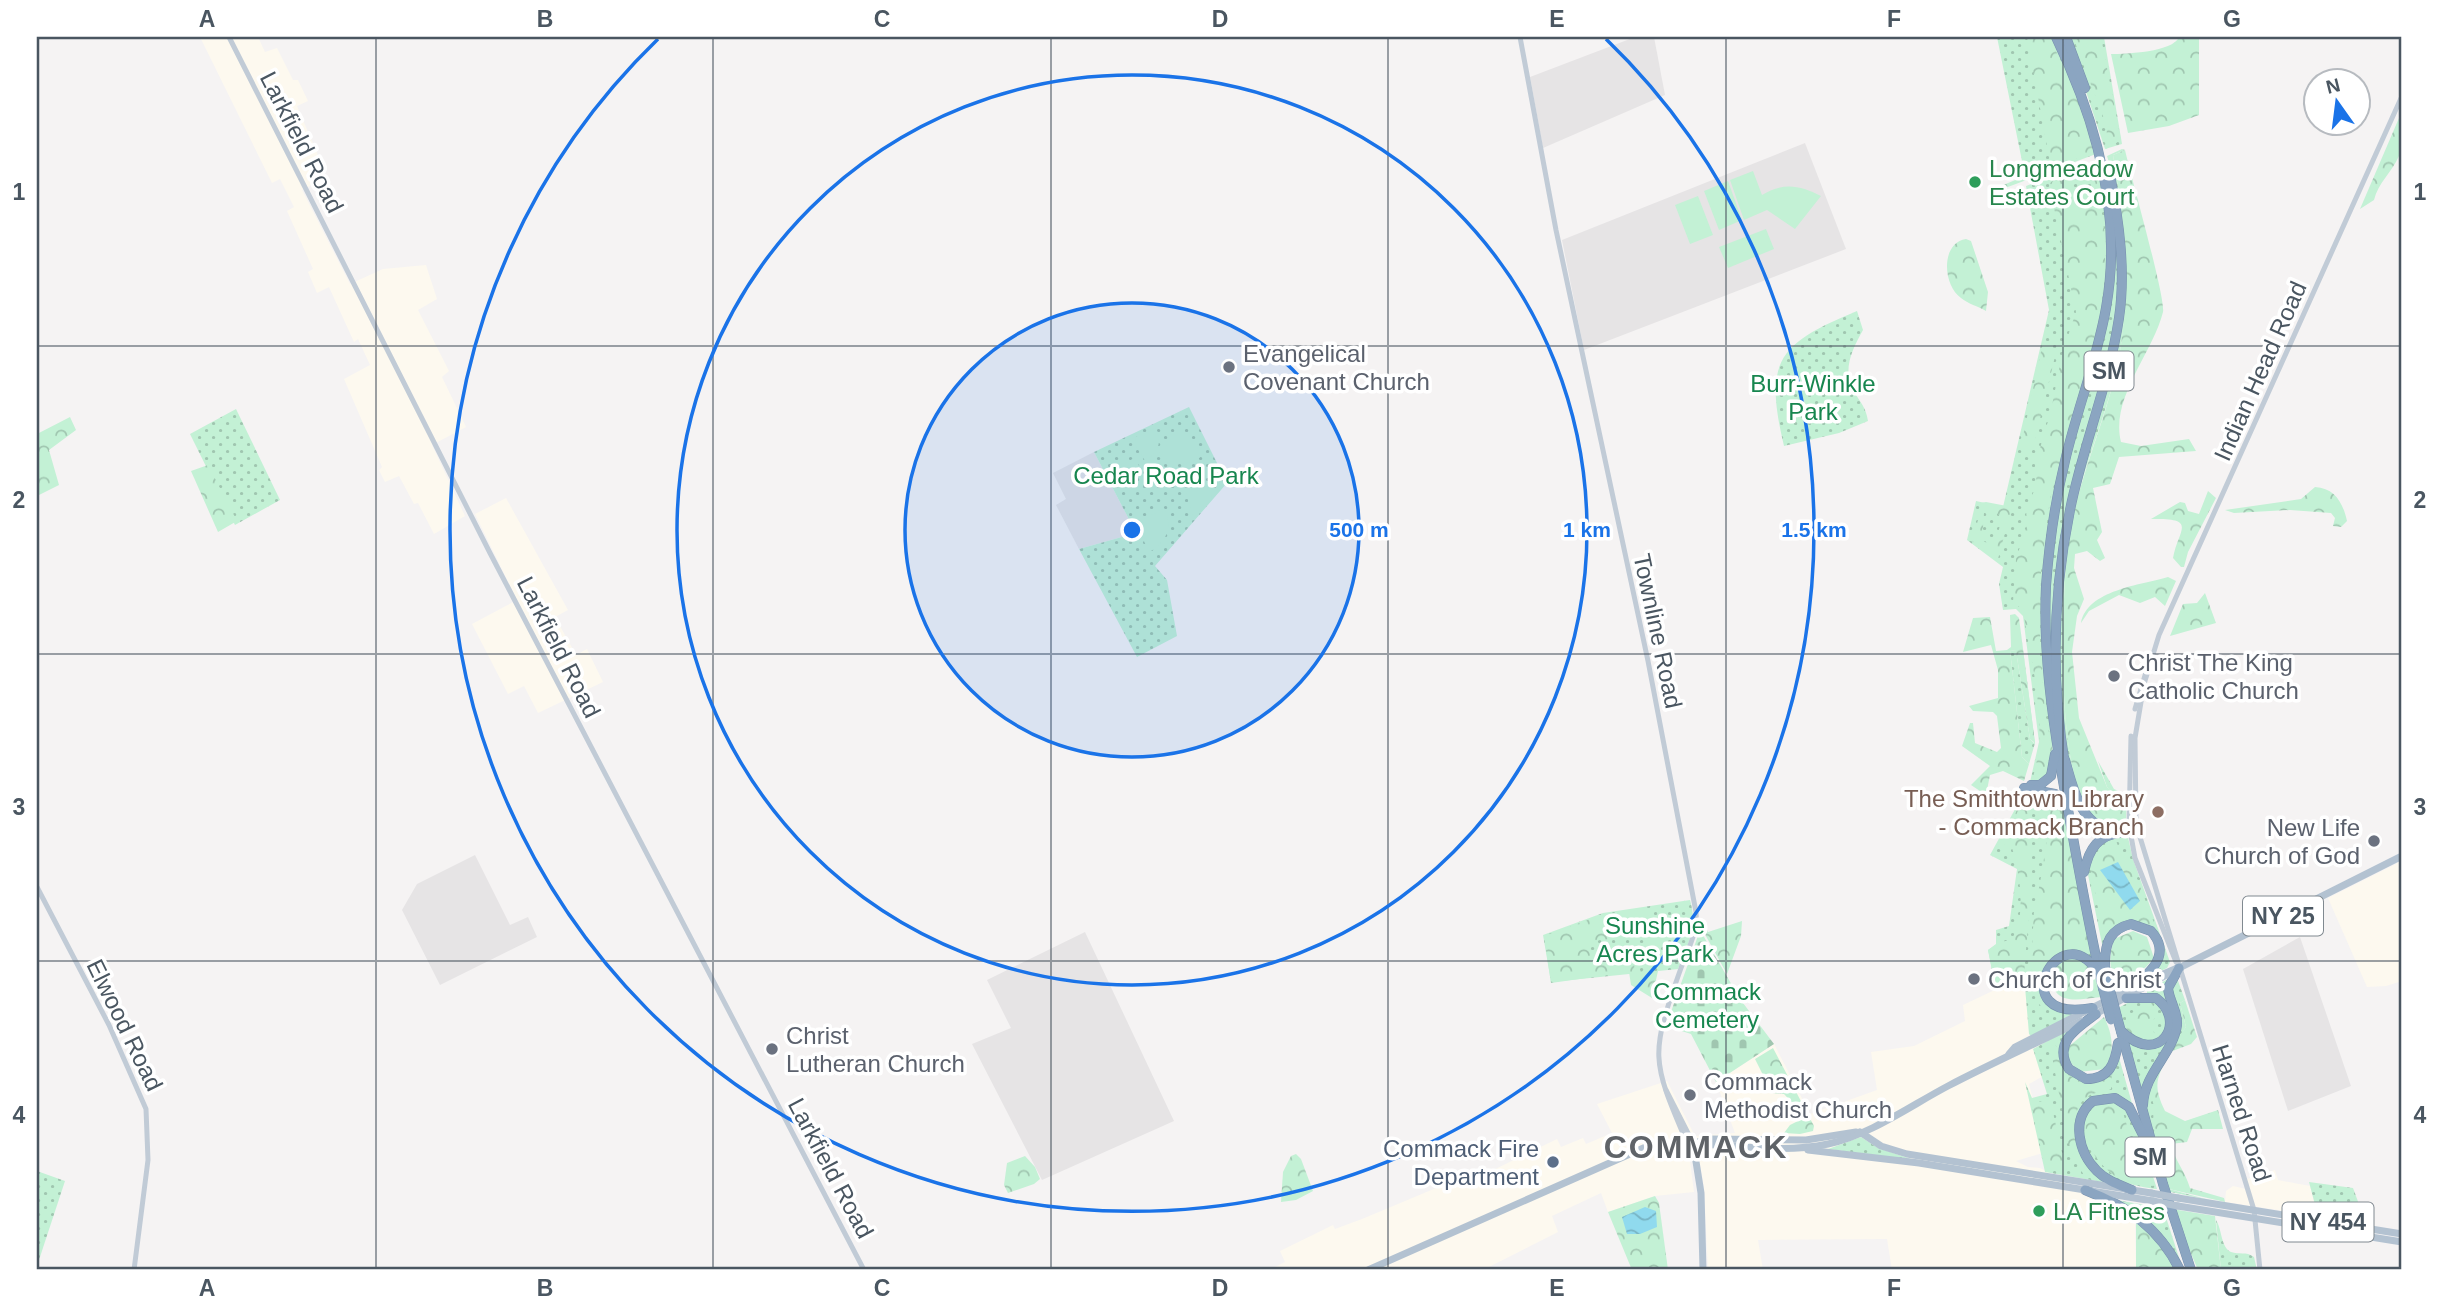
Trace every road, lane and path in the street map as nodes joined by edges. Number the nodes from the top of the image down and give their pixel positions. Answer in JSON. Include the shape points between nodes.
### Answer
{"nodes":[{"id":1,"x":229,"y":37,"type":"edge"},
{"id":2,"x":1520,"y":37,"type":"edge"},
{"id":3,"x":2056,"y":37,"type":"edge"},
{"id":4,"x":2066,"y":37,"type":"edge"},
{"id":5,"x":2402,"y":96,"type":"edge"},
{"id":6,"x":2056,"y":749,"type":"junction"},
{"id":7,"x":2064,"y":759,"type":"junction"},
{"id":8,"x":2068,"y":814,"type":"junction"},
{"id":9,"x":2133,"y":827,"type":"junction"},
{"id":10,"x":2402,"y":856,"type":"edge"},
{"id":11,"x":2084,"y":872,"type":"junction"},
{"id":12,"x":37,"y":887,"type":"edge"},
{"id":13,"x":2106,"y":968,"type":"junction"},
{"id":14,"x":2179,"y":968,"type":"junction"},
{"id":15,"x":2105,"y":985,"type":"junction"},
{"id":16,"x":2133,"y":987,"type":"junction"},
{"id":17,"x":2126,"y":999,"type":"junction"},
{"id":18,"x":2094,"y":1011,"type":"junction"},
{"id":19,"x":2114,"y":1018,"type":"junction"},
{"id":20,"x":2120,"y":1031,"type":"junction"},
{"id":21,"x":2118,"y":1043,"type":"junction"},
{"id":22,"x":2144,"y":1117,"type":"junction"},
{"id":23,"x":1875,"y":1124,"type":"junction"},
{"id":24,"x":1860,"y":1132,"type":"junction"},
{"id":25,"x":2143,"y":1135,"type":"junction"},
{"id":26,"x":1690,"y":1143,"type":"junction"},
{"id":27,"x":1876,"y":1143,"type":"junction"},
{"id":28,"x":1778,"y":1144,"type":"junction"},
{"id":29,"x":1755,"y":1145,"type":"junction"},
{"id":30,"x":1790,"y":1147,"type":"junction"},
{"id":31,"x":2085,"y":1190,"type":"junction"},
{"id":32,"x":2132,"y":1190,"type":"junction"},
{"id":33,"x":2152,"y":1197,"type":"junction"},
{"id":34,"x":2255,"y":1214,"type":"junction"},
{"id":35,"x":2402,"y":1234,"type":"edge"},
{"id":36,"x":2402,"y":1242,"type":"edge"},
{"id":37,"x":134,"y":1270,"type":"edge"},
{"id":38,"x":864,"y":1270,"type":"edge"},
{"id":39,"x":1368,"y":1270,"type":"edge"},
{"id":40,"x":1703,"y":1270,"type":"edge"},
{"id":41,"x":2183,"y":1270,"type":"edge"},
{"id":42,"x":2192,"y":1270,"type":"edge"},
{"id":43,"x":2260,"y":1270,"type":"edge"}],
"edges":[{"from":1,"to":38,"type":"main road","name":"Larkfield Road","via":[[490,553]]},
{"from":2,"to":26,"type":"main road","name":"Townline Road","via":[[1696,909],[1695,932],[1662,1023],[1657,1056],[1665,1088]]},
{"from":3,"to":6,"type":"highway","number":"SM","via":[[2101,154],[2109,212],[2110,273],[2097,351],[2065,460],[2052,528],[2045,613]]},
{"from":4,"to":7,"type":"highway","number":"SM","via":[[2101,137],[2121,258],[2120,316],[2082,458],[2062,560],[2056,659]]},
{"from":5,"to":9,"type":"main road","name":"Indian Head Road","via":[[2150,660],[2135,738]]},
{"from":6,"to":8,"type":"highway","number":"SM"},
{"from":6,"to":8,"type":"highway","via":[[2046,782],[2025,786],[2055,794]]},
{"from":7,"to":9,"type":"highway","via":[[2076,794],[2093,822],[2110,828]]},
{"from":7,"to":11,"type":"highway","number":"SM"},
{"from":8,"to":15,"type":"highway","number":"SM"},
{"from":9,"to":11,"type":"highway","via":[[2099,840]]},
{"from":9,"to":14,"type":"main road","name":"Indian Head Road"},
{"from":9,"to":14,"type":"main road","name":"Indian Head Road","via":[[2140,873]]},
{"from":10,"to":14,"type":"main road","number":"NY 25"},
{"from":11,"to":13,"type":"highway","number":"SM"},
{"from":12,"to":37,"type":"main road","name":"Elwood Road","via":[[109,1025],[146,1109],[148,1160]]},
{"from":13,"to":15,"type":"highway","number":"SM"},
{"from":13,"to":16,"type":"highway","via":[[2106,948],[2115,931],[2131,924],[2147,928],[2158,941],[2159,958],[2154,969]]},
{"from":14,"to":16,"type":"main road","number":"NY 25"},
{"from":14,"to":17,"type":"main road","number":"NY 25"},
{"from":14,"to":22,"type":"highway","via":[[2168,988],[2176,1029],[2147,1083]]},
{"from":14,"to":34,"type":"main road","name":"Harned Road"},
{"from":15,"to":18,"type":"highway","via":[[2091,962],[2074,954],[2055,960],[2045,971],[2043,987],[2055,1007]]},
{"from":15,"to":19,"type":"highway","number":"SM","bridge":true},
{"from":16,"to":18,"type":"main road","number":"NY 25"},
{"from":17,"to":18,"type":"main road","number":"NY 25"},
{"from":17,"to":20,"type":"highway","via":[[2156,998],[2166,1008],[2170,1026],[2162,1040],[2147,1046]]},
{"from":18,"to":21,"type":"highway","via":[[2066,1039],[2062,1050],[2068,1069],[2086,1079],[2104,1075],[2112,1067]]},
{"from":18,"to":23,"type":"main road","number":"NY 25"},
{"from":19,"to":20,"type":"highway","number":"SM"},
{"from":19,"to":21,"type":"highway","number":"SM"},
{"from":20,"to":22,"type":"highway","number":"SM"},
{"from":21,"to":25,"type":"highway","number":"SM"},
{"from":22,"to":42,"type":"highway","number":"SM"},
{"from":23,"to":24,"type":"main road","number":"NY 25"},
{"from":23,"to":27,"type":"main road","via":[[1872,1136]]},
{"from":24,"to":27,"type":"main road","number":"NY 454"},
{"from":24,"to":28,"type":"main road","number":"NY 25"},
{"from":24,"to":30,"type":"main road","number":"NY 25","via":[[1828,1144]]},
{"from":25,"to":32,"type":"highway","via":[[2129,1107],[2115,1098],[2093,1101],[2081,1117],[2080,1140],[2087,1159],[2105,1178]]},
{"from":25,"to":41,"type":"highway","number":"SM"},
{"from":26,"to":29,"type":"main road"},
{"from":26,"to":39,"type":"main road","via":[[1639,1149]]},
{"from":26,"to":40,"type":"main road","via":[[1700,1183]]},
{"from":27,"to":32,"type":"main road","number":"NY 454","via":[[1907,1154]]},
{"from":28,"to":29,"type":"main road"},
{"from":28,"to":29,"type":"main road","number":"NY 25","via":[[1767,1140]]},
{"from":28,"to":30,"type":"main road","number":"NY 25"},
{"from":30,"to":31,"type":"main road","number":"NY 454"},
{"from":31,"to":33,"type":"main road","number":"NY 454"},
{"from":31,"to":41,"type":"highway","via":[[2144,1221]]},
{"from":32,"to":33,"type":"main road","number":"NY 454"},
{"from":33,"to":34,"type":"main road","number":"NY 454","bridge":true},
{"from":34,"to":35,"type":"main road","number":"NY 454"},
{"from":34,"to":36,"type":"main road","number":"NY 454"},
{"from":34,"to":43,"type":"main road","name":"Harned Road"}]}
